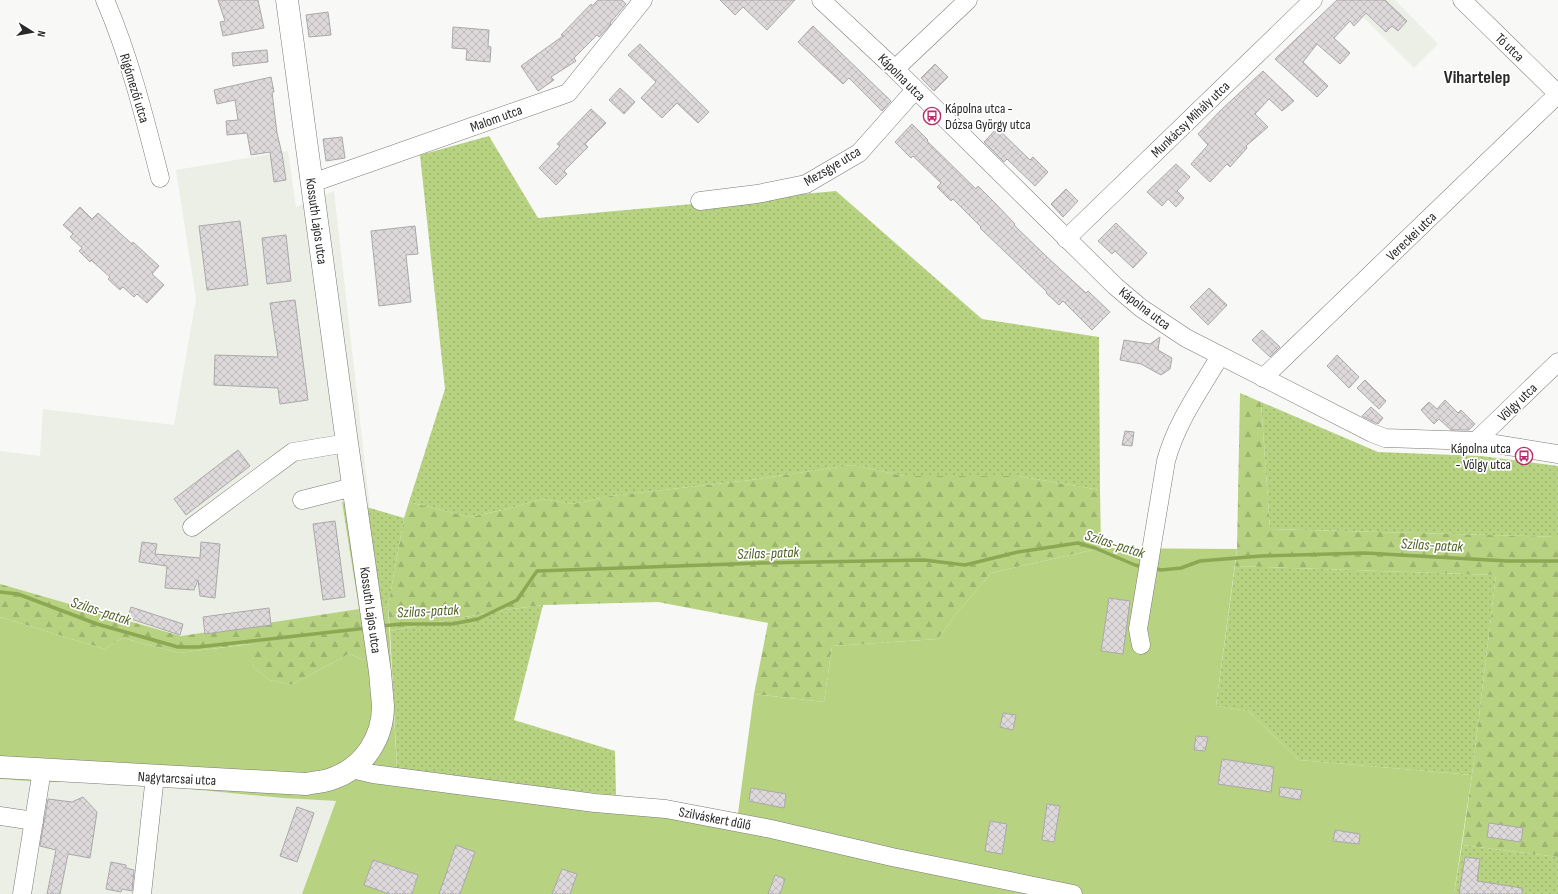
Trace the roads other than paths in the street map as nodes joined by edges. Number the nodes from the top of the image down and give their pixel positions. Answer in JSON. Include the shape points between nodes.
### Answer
{"nodes":[{"id":1,"x":104,"y":0,"type":"edge"},
{"id":2,"x":287,"y":0,"type":"edge"},
{"id":3,"x":643,"y":0,"type":"edge"},
{"id":4,"x":821,"y":0,"type":"edge"},
{"id":5,"x":968,"y":0,"type":"edge"},
{"id":6,"x":1313,"y":0,"type":"edge"},
{"id":7,"x":1462,"y":0,"type":"edge"},
{"id":8,"x":895,"y":69,"type":"junction"},
{"id":9,"x":916,"y":90,"type":"junction"},
{"id":10,"x":1558,"y":94,"type":"edge"},
{"id":11,"x":160,"y":178,"type":"dead end"},
{"id":12,"x":312,"y":183,"type":"junction"},
{"id":13,"x":700,"y":201,"type":"dead end"},
{"id":14,"x":1066,"y":239,"type":"junction"},
{"id":15,"x":1220,"y":356,"type":"junction"},
{"id":16,"x":1558,"y":362,"type":"edge"},
{"id":17,"x":1264,"y":378,"type":"junction"},
{"id":18,"x":1476,"y":441,"type":"junction"},
{"id":19,"x":347,"y":443,"type":"junction"},
{"id":20,"x":1558,"y":454,"type":"edge"},
{"id":21,"x":353,"y":487,"type":"junction"},
{"id":22,"x":302,"y":500,"type":"dead end"},
{"id":23,"x":192,"y":527,"type":"dead end"},
{"id":24,"x":1141,"y":645,"type":"dead end"},
{"id":25,"x":0,"y":767,"type":"edge"},
{"id":26,"x":42,"y":770,"type":"junction"},
{"id":27,"x":352,"y":770,"type":"junction"},
{"id":28,"x":155,"y":776,"type":"junction"},
{"id":29,"x":0,"y":816,"type":"edge"},
{"id":30,"x":34,"y":822,"type":"junction"},
{"id":31,"x":22,"y":894,"type":"edge"},
{"id":32,"x":142,"y":894,"type":"edge"},
{"id":33,"x":1074,"y":894,"type":"edge"}],
"edges":[{"from":1,"to":11,"type":"street","name":"Rigómezői utca","via":[[140,104]]},
{"from":2,"to":12,"type":"main road","name":"Kossuth Lajos utca"},
{"from":3,"to":12,"type":"street","name":"Malom utca","via":[[568,93]]},
{"from":4,"to":8,"type":"street","name":"Kápolna utca"},
{"from":5,"to":8,"type":"street"},
{"from":6,"to":14,"type":"street","name":"Munkácsy Mihály utca"},
{"from":7,"to":10,"type":"street","name":"Tó utca"},
{"from":8,"to":9,"type":"street","name":"Kápolna utca"},
{"from":9,"to":13,"type":"street","name":"Mezsgye utca","via":[[859,152],[806,184],[757,194]]},
{"from":9,"to":14,"type":"street","name":"Kápolna utca"},
{"from":10,"to":17,"type":"street","name":"Vereckei utca"},
{"from":12,"to":19,"type":"main road","name":"Kossuth Lajos utca"},
{"from":14,"to":15,"type":"street","name":"Kápolna utca","via":[[1141,308],[1170,328]]},
{"from":15,"to":17,"type":"street","name":"Kápolna utca"},
{"from":15,"to":24,"type":"street","via":[[1176,431],[1170,446],[1138,629]]},
{"from":16,"to":18,"type":"street","name":"Völgy utca"},
{"from":17,"to":18,"type":"street","name":"Kápolna utca","via":[[1385,438]]},
{"from":18,"to":20,"type":"street","name":"Kápolna utca"},
{"from":19,"to":21,"type":"main road","name":"Kossuth Lajos utca"},
{"from":19,"to":23,"type":"street","via":[[293,452]]},
{"from":21,"to":22,"type":"street"},
{"from":21,"to":27,"type":"main road","name":"Kossuth Lajos utca","via":[[383,707],[375,741],[368,754]]},
{"from":25,"to":26,"type":"main road","name":"Nagytarcsai utca"},
{"from":26,"to":28,"type":"main road","name":"Nagytarcsai utca"},
{"from":26,"to":30,"type":"street"},
{"from":27,"to":28,"type":"main road","name":"Nagytarcsai utca","via":[[333,779],[306,784]]},
{"from":27,"to":33,"type":"street","name":"Szilváskert dűlő","via":[[595,803],[666,809],[772,829],[892,857]]},
{"from":28,"to":32,"type":"street"},
{"from":29,"to":30,"type":"street"},
{"from":30,"to":31,"type":"street"}]}
